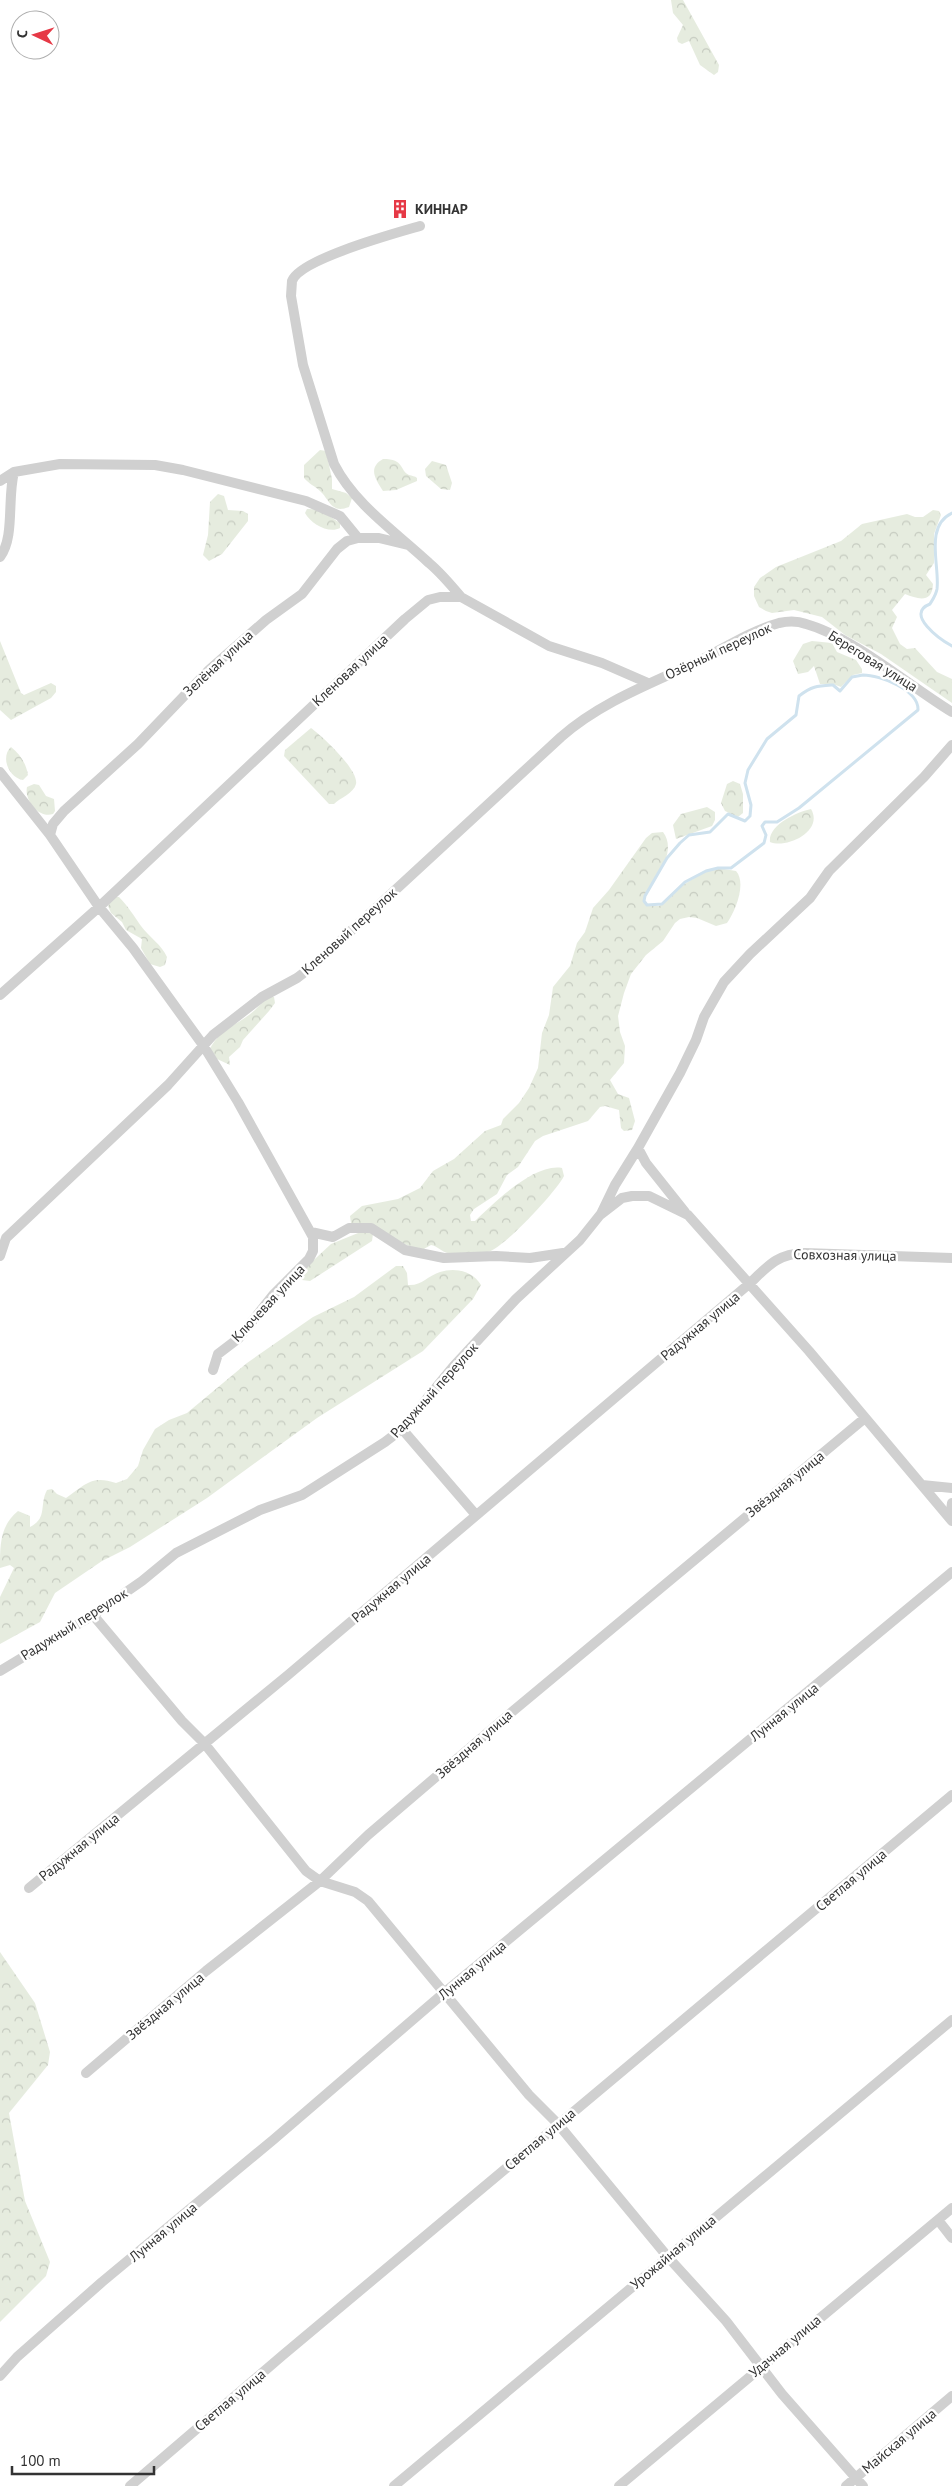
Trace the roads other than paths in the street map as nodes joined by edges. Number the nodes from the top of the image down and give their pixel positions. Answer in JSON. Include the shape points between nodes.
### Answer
{"nodes":[{"id":1,"x":420,"y":226,"type":"dead end"},
{"id":2,"x":14,"y":472,"type":"junction"},
{"id":3,"x":0,"y":481,"type":"edge"},
{"id":4,"x":358,"y":538,"type":"junction"},
{"id":5,"x":409,"y":545,"type":"junction"},
{"id":6,"x":0,"y":557,"type":"edge"},
{"id":7,"x":461,"y":597,"type":"junction"},
{"id":8,"x":788,"y":622,"type":"joint"},
{"id":9,"x":648,"y":683,"type":"junction"},
{"id":10,"x":952,"y":712,"type":"edge"},
{"id":11,"x":952,"y":745,"type":"edge"},
{"id":12,"x":0,"y":772,"type":"edge"},
{"id":13,"x":50,"y":835,"type":"junction"},
{"id":14,"x":99,"y":907,"type":"junction"},
{"id":15,"x":0,"y":995,"type":"edge"},
{"id":16,"x":203,"y":1045,"type":"junction"},
{"id":17,"x":638,"y":1148,"type":"junction"},
{"id":18,"x":600,"y":1215,"type":"junction"},
{"id":19,"x":688,"y":1215,"type":"junction"},
{"id":20,"x":312,"y":1232,"type":"junction"},
{"id":21,"x":2,"y":1243,"type":"edge"},
{"id":22,"x":567,"y":1252,"type":"junction"},
{"id":23,"x":0,"y":1256,"type":"edge"},
{"id":24,"x":952,"y":1258,"type":"edge"},
{"id":25,"x":749,"y":1284,"type":"junction"},
{"id":26,"x":213,"y":1370,"type":"dead end"},
{"id":27,"x":865,"y":1418,"type":"junction"},
{"id":28,"x":402,"y":1429,"type":"junction"},
{"id":29,"x":922,"y":1485,"type":"junction"},
{"id":30,"x":952,"y":1488,"type":"edge"},
{"id":31,"x":952,"y":1503,"type":"edge"},
{"id":32,"x":476,"y":1515,"type":"junction"},
{"id":33,"x":951,"y":1519,"type":"edge"},
{"id":34,"x":952,"y":1572,"type":"edge"},
{"id":35,"x":93,"y":1616,"type":"junction"},
{"id":36,"x":0,"y":1670,"type":"edge"},
{"id":37,"x":204,"y":1743,"type":"junction"},
{"id":38,"x":952,"y":1795,"type":"edge"},
{"id":39,"x":320,"y":1881,"type":"junction"},
{"id":40,"x":29,"y":1888,"type":"dead end"},
{"id":41,"x":445,"y":1992,"type":"junction"},
{"id":42,"x":952,"y":2020,"type":"edge"},
{"id":43,"x":86,"y":2073,"type":"dead end"},
{"id":44,"x":558,"y":2124,"type":"junction"},
{"id":45,"x":952,"y":2208,"type":"edge"},
{"id":46,"x":938,"y":2220,"type":"junction"},
{"id":47,"x":952,"y":2238,"type":"edge"},
{"id":48,"x":666,"y":2256,"type":"junction"},
{"id":49,"x":760,"y":2366,"type":"junction"},
{"id":50,"x":0,"y":2376,"type":"edge"},
{"id":51,"x":952,"y":2396,"type":"edge"},
{"id":52,"x":859,"y":2482,"type":"edge"},
{"id":53,"x":130,"y":2486,"type":"edge"},
{"id":54,"x":394,"y":2486,"type":"edge"},
{"id":55,"x":619,"y":2486,"type":"edge"},
{"id":56,"x":846,"y":2486,"type":"edge"}],
"edges":[{"from":1,"to":5,"type":"street","via":[[367,241],[333,255],[296,274],[291,284],[303,365],[334,464],[349,490]]},
{"from":2,"to":3,"type":"street"},
{"from":2,"to":4,"type":"street","via":[[60,464],[128,464],[183,470],[276,492],[326,509],[340,516]]},
{"from":2,"to":6,"type":"street","via":[[8,543]]},
{"from":4,"to":5,"type":"street","via":[[379,538]]},
{"from":4,"to":13,"type":"street","name":"Зелёная улица","via":[[347,541],[302,594],[271,616],[209,670],[138,744],[64,811],[53,824]]},
{"from":5,"to":7,"type":"street"},
{"from":7,"to":9,"type":"street","via":[[549,646],[602,663]]},
{"from":7,"to":14,"type":"street","name":"Кленовая улица","via":[[440,597],[423,603]]},
{"from":8,"to":9,"type":"street","name":"Озёрный переулок","via":[[751,634]]},
{"from":8,"to":10,"type":"street","name":"Береговая улица","via":[[804,623],[837,638]]},
{"from":9,"to":16,"type":"street","name":"Кленовый переулок","via":[[573,726],[314,965],[262,996]]},
{"from":11,"to":17,"type":"street","via":[[829,870],[810,898],[724,982],[704,1017],[680,1073]]},
{"from":12,"to":13,"type":"street"},
{"from":13,"to":14,"type":"street"},
{"from":14,"to":15,"type":"street","name":"Кленовая улица"},
{"from":14,"to":16,"type":"street"},
{"from":16,"to":20,"type":"street"},
{"from":16,"to":21,"type":"street","name":"Кленовый переулок","via":[[168,1084]]},
{"from":17,"to":18,"type":"street"},
{"from":17,"to":19,"type":"street","via":[[646,1163]]},
{"from":18,"to":19,"type":"street","name":"Радужный переулок","via":[[622,1198],[640,1195],[662,1201]]},
{"from":18,"to":22,"type":"street","name":"Радужный переулок"},
{"from":19,"to":25,"type":"street","name":"Радужный переулок"},
{"from":20,"to":22,"type":"street","via":[[333,1237],[349,1228],[371,1228],[405,1250],[444,1258],[530,1258]]},
{"from":20,"to":26,"type":"street","name":"Ключевая улица","via":[[314,1247],[309,1259],[272,1295],[239,1338],[218,1354]]},
{"from":21,"to":23,"type":"street","name":"Кленовый переулок"},
{"from":22,"to":28,"type":"street","name":"Радужный переулок","via":[[516,1299],[453,1367]]},
{"from":24,"to":25,"type":"street","name":"Совхозная улица","via":[[786,1254],[772,1262]]},
{"from":25,"to":27,"type":"street","name":"Радужный переулок"},
{"from":25,"to":32,"type":"street","name":"Радужная улица"},
{"from":27,"to":29,"type":"street","name":"Радужный переулок"},
{"from":27,"to":39,"type":"street","name":"Звёздная улица","via":[[513,1711],[368,1835]]},
{"from":28,"to":32,"type":"street"},
{"from":28,"to":35,"type":"street","name":"Радужный переулок","via":[[302,1495],[260,1510],[176,1553]]},
{"from":29,"to":30,"type":"street"},
{"from":29,"to":33,"type":"street","name":"Радужный переулок"},
{"from":31,"to":33,"type":"street"},
{"from":32,"to":37,"type":"street","name":"Радужная улица"},
{"from":34,"to":41,"type":"street","name":"Лунная улица"},
{"from":35,"to":36,"type":"street","name":"Радужный переулок"},
{"from":35,"to":37,"type":"street"},
{"from":37,"to":39,"type":"street","via":[[300,1864]]},
{"from":37,"to":40,"type":"street","name":"Радужная улица"},
{"from":38,"to":44,"type":"street","name":"Светлая улица"},
{"from":39,"to":41,"type":"street","via":[[364,1896]]},
{"from":39,"to":43,"type":"street","name":"Звёздная улица","via":[[206,1971]]},
{"from":41,"to":44,"type":"street","via":[[529,2095]]},
{"from":41,"to":50,"type":"street","name":"Лунная улица","via":[[102,2282]]},
{"from":42,"to":48,"type":"street","name":"Урожайная улица"},
{"from":44,"to":48,"type":"street"},
{"from":44,"to":53,"type":"street","name":"Светлая улица"},
{"from":45,"to":46,"type":"street","name":"Удачная улица"},
{"from":46,"to":47,"type":"street"},
{"from":46,"to":49,"type":"street","name":"Удачная улица"},
{"from":48,"to":49,"type":"street","via":[[726,2321]]},
{"from":48,"to":54,"type":"street","name":"Урожайная улица"},
{"from":49,"to":52,"type":"street"},
{"from":49,"to":55,"type":"street","name":"Удачная улица"},
{"from":51,"to":52,"type":"street","name":"Майская улица"},
{"from":52,"to":56,"type":"street","name":"Майская улица"}]}
